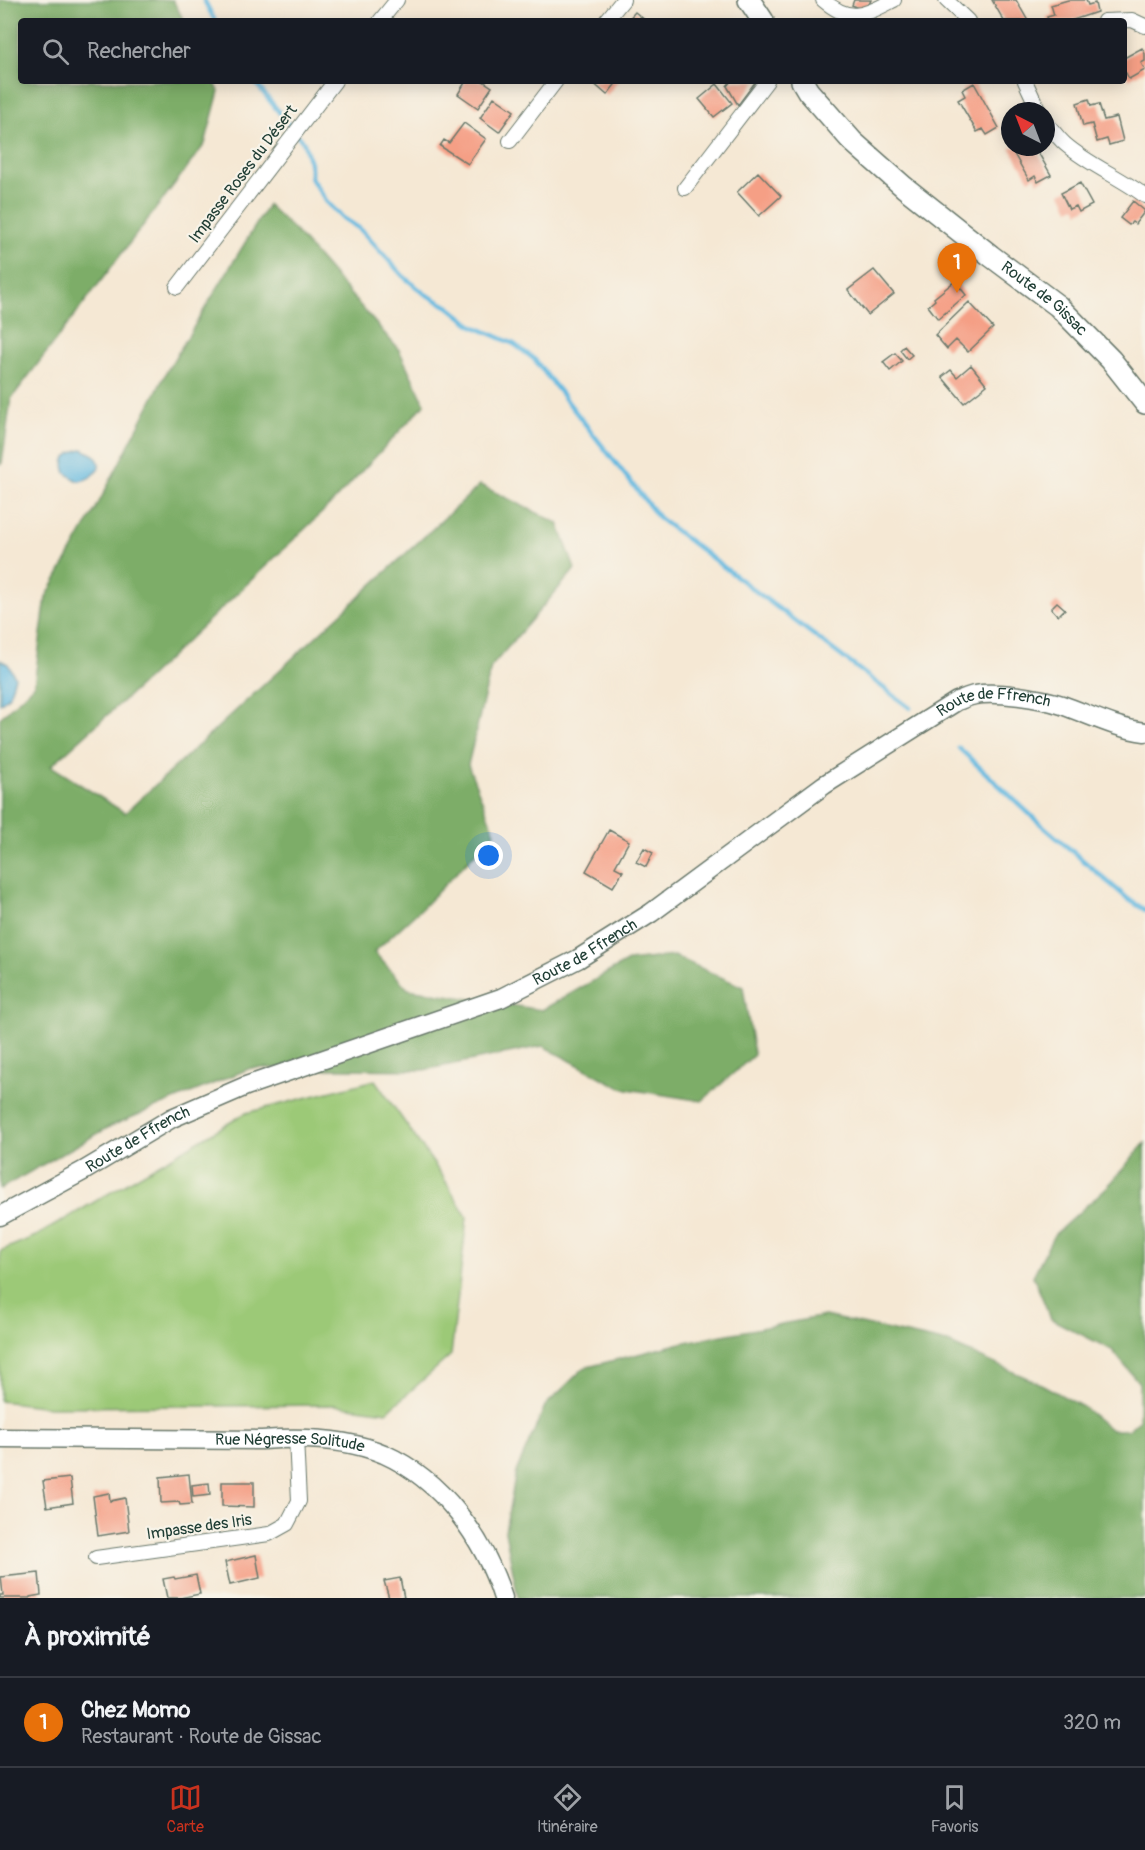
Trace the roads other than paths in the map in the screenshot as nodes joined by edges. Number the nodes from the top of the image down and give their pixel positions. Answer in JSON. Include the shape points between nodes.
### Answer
{"nodes":[{"id":1,"x":397,"y":0,"type":"edge"},
{"id":2,"x":623,"y":0,"type":"edge"},
{"id":3,"x":749,"y":0,"type":"edge"},
{"id":4,"x":823,"y":0,"type":"edge"},
{"id":5,"x":894,"y":0,"type":"edge"},
{"id":6,"x":946,"y":0,"type":"edge"},
{"id":7,"x":382,"y":18,"type":"edge"},
{"id":8,"x":608,"y":18,"type":"edge"},
{"id":9,"x":761,"y":18,"type":"edge"},
{"id":10,"x":965,"y":18,"type":"edge"},
{"id":11,"x":1127,"y":20,"type":"edge"},
{"id":12,"x":1145,"y":26,"type":"edge"},
{"id":13,"x":332,"y":84,"type":"edge"},
{"id":14,"x":554,"y":84,"type":"edge"},
{"id":15,"x":765,"y":84,"type":"edge"},
{"id":16,"x":804,"y":84,"type":"edge"},
{"id":17,"x":1026,"y":84,"type":"edge"},
{"id":18,"x":1035,"y":102,"type":"edge"},
{"id":19,"x":1055,"y":132,"type":"edge"},
{"id":20,"x":510,"y":141,"type":"dead end"},
{"id":21,"x":685,"y":188,"type":"dead end"},
{"id":22,"x":1145,"y":196,"type":"edge"},
{"id":23,"x":177,"y":287,"type":"dead end"},
{"id":24,"x":1145,"y":403,"type":"edge"},
{"id":25,"x":1145,"y":732,"type":"edge"},
{"id":26,"x":0,"y":1216,"type":"edge"},
{"id":27,"x":0,"y":1438,"type":"edge"},
{"id":28,"x":296,"y":1438,"type":"junction"},
{"id":29,"x":96,"y":1558,"type":"dead end"},
{"id":30,"x":504,"y":1598,"type":"edge"}],
"edges":[{"from":1,"to":7,"type":"street"},
{"from":2,"to":8,"type":"street"},
{"from":3,"to":9,"type":"main road"},
{"from":4,"to":5,"type":"street","via":[[848,15]]},
{"from":6,"to":10,"type":"street"},
{"from":11,"to":12,"type":"street"},
{"from":13,"to":23,"type":"street","name":"Impasse Roses du Désert"},
{"from":14,"to":20,"type":"street"},
{"from":15,"to":21,"type":"street"},
{"from":16,"to":24,"type":"main road","name":"Route de Gissac","via":[[852,141],[878,164],[1058,306],[1112,360]]},
{"from":17,"to":18,"type":"street"},
{"from":19,"to":22,"type":"street","via":[[1096,166]]},
{"from":25,"to":26,"type":"main road","name":"Route de Ffrench","via":[[1125,729],[1044,701],[995,694],[957,701],[824,785],[651,913],[578,959],[501,998],[246,1086],[172,1118]]},
{"from":27,"to":28,"type":"main road","name":"Rue Négresse Solitude"},
{"from":28,"to":29,"type":"street","name":"Impasse des Iris","via":[[299,1501],[287,1524],[269,1534]]},
{"from":28,"to":30,"type":"main road","name":"Rue Négresse Solitude","via":[[342,1443],[383,1454],[426,1479],[467,1523]]}]}
